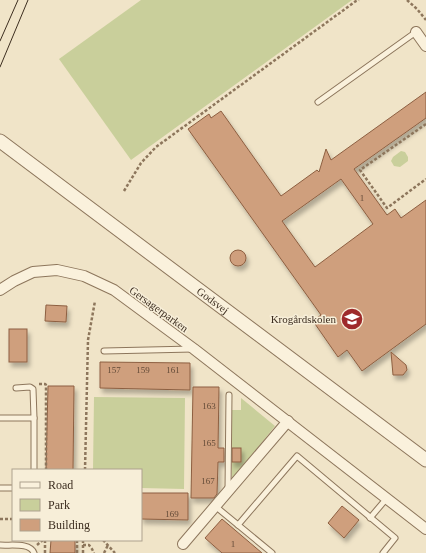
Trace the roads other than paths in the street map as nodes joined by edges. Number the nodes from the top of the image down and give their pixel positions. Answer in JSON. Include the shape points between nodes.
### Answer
{"nodes":[{"id":1,"x":420,"y":32,"type":"edge"},
{"id":2,"x":426,"y":46,"type":"edge"},
{"id":3,"x":318,"y":102,"type":"dead end"},
{"id":4,"x":4,"y":144,"type":"edge"},
{"id":5,"x":0,"y":290,"type":"edge"},
{"id":6,"x":194,"y":349,"type":"junction"},
{"id":7,"x":104,"y":351,"type":"dead end"},
{"id":8,"x":16,"y":388,"type":"dead end"},
{"id":9,"x":228,"y":395,"type":"dead end"},
{"id":10,"x":0,"y":418,"type":"edge"},
{"id":11,"x":34,"y":418,"type":"junction"},
{"id":12,"x":288,"y":421,"type":"junction"},
{"id":13,"x":426,"y":460,"type":"edge"},
{"id":14,"x":34,"y":469,"type":"edge"},
{"id":15,"x":0,"y":488,"type":"edge"},
{"id":16,"x":12,"y":488,"type":"edge"},
{"id":17,"x":228,"y":490,"type":"junction"},
{"id":18,"x":387,"y":498,"type":"junction"},
{"id":19,"x":215,"y":506,"type":"junction"},
{"id":20,"x":370,"y":518,"type":"junction"},
{"id":21,"x":238,"y":525,"type":"junction"},
{"id":22,"x":426,"y":529,"type":"edge"},
{"id":23,"x":183,"y":544,"type":"dead end"},
{"id":24,"x":0,"y":545,"type":"edge"},
{"id":25,"x":34,"y":553,"type":"edge"},
{"id":26,"x":272,"y":553,"type":"edge"},
{"id":27,"x":382,"y":553,"type":"edge"}],
"edges":[{"from":1,"to":2,"type":"street"},
{"from":1,"to":3,"type":"lane"},
{"from":4,"to":13,"type":"street","name":"Godsvej"},
{"from":5,"to":6,"type":"street","name":"Gersagerparken","via":[[33,272],[57,270],[84,276],[114,290]]},
{"from":6,"to":7,"type":"lane"},
{"from":6,"to":12,"type":"street","name":"Gersagerparken"},
{"from":8,"to":11,"type":"lane","via":[[33,389]]},
{"from":9,"to":17,"type":"lane"},
{"from":10,"to":11,"type":"lane"},
{"from":11,"to":14,"type":"lane"},
{"from":12,"to":17,"type":"street"},
{"from":12,"to":18,"type":"street","name":"Gersagerparken"},
{"from":15,"to":16,"type":"lane"},
{"from":17,"to":19,"type":"street"},
{"from":18,"to":20,"type":"lane"},
{"from":18,"to":22,"type":"street","name":"Gersagerparken"},
{"from":19,"to":21,"type":"lane"},
{"from":19,"to":23,"type":"street"},
{"from":20,"to":21,"type":"lane","via":[[296,456]]},
{"from":20,"to":27,"type":"lane","via":[[395,538]]},
{"from":21,"to":26,"type":"lane"},
{"from":24,"to":25,"type":"lane","via":[[27,546]]}]}
